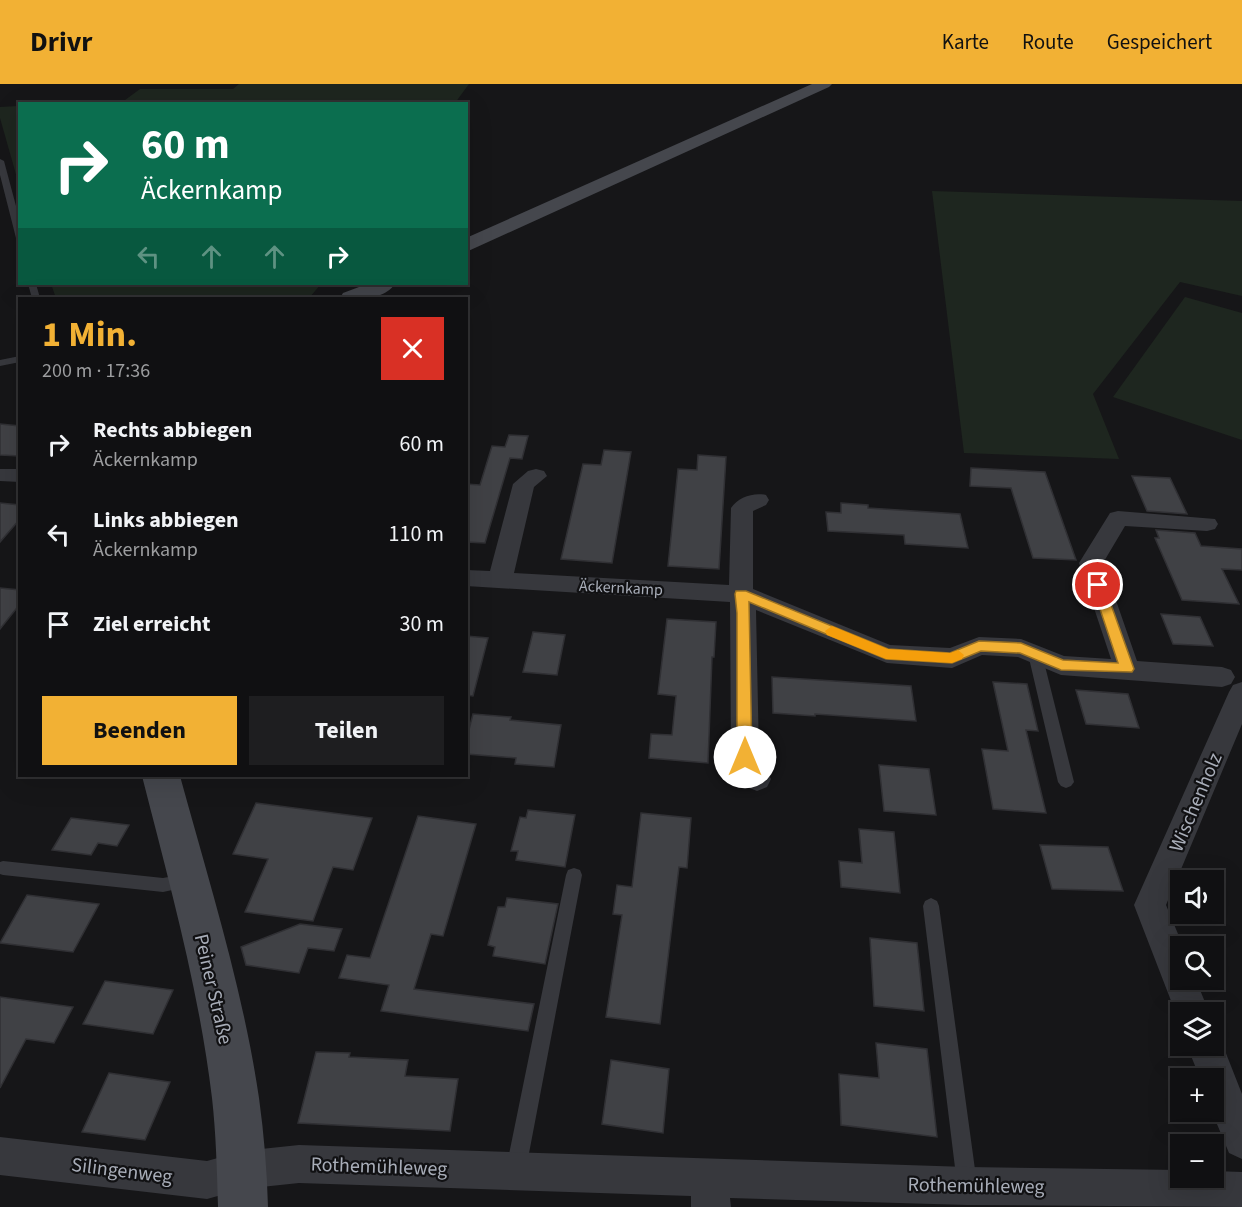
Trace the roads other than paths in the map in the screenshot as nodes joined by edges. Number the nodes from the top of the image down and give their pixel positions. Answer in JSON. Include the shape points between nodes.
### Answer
{"nodes":[{"id":1,"x":824,"y":84,"type":"edge"},
{"id":2,"x":0,"y":161,"type":"edge"},
{"id":3,"x":18,"y":192,"type":"edge"},
{"id":4,"x":8,"y":194,"type":"junction"},
{"id":5,"x":18,"y":231,"type":"edge"},
{"id":6,"x":468,"y":245,"type":"edge"},
{"id":7,"x":382,"y":285,"type":"edge"},
{"id":8,"x":353,"y":297,"type":"edge"},
{"id":9,"x":18,"y":359,"type":"edge"},
{"id":10,"x":0,"y":363,"type":"edge"},
{"id":11,"x":0,"y":475,"type":"edge"},
{"id":12,"x":18,"y":476,"type":"edge"},
{"id":13,"x":536,"y":476,"type":"dead end"},
{"id":14,"x":758,"y":500,"type":"dead end"},
{"id":15,"x":1207,"y":524,"type":"dead end"},
{"id":16,"x":468,"y":578,"type":"edge"},
{"id":17,"x":500,"y":580,"type":"junction"},
{"id":18,"x":741,"y":594,"type":"junction"},
{"id":19,"x":1035,"y":654,"type":"junction"},
{"id":20,"x":1127,"y":669,"type":"junction"},
{"id":21,"x":1232,"y":685,"type":"edge"},
{"id":22,"x":161,"y":777,"type":"edge"},
{"id":23,"x":757,"y":778,"type":"dead end"},
{"id":24,"x":1066,"y":782,"type":"dead end"},
{"id":25,"x":3,"y":868,"type":"dead end"},
{"id":26,"x":574,"y":875,"type":"dead end"},
{"id":27,"x":188,"y":881,"type":"junction"},
{"id":28,"x":931,"y":906,"type":"dead end"},
{"id":29,"x":1188,"y":1002,"type":"edge"},
{"id":30,"x":1209,"y":1056,"type":"edge"},
{"id":31,"x":1242,"y":1140,"type":"edge"},
{"id":32,"x":0,"y":1156,"type":"edge"},
{"id":33,"x":516,"y":1171,"type":"junction"},
{"id":34,"x":967,"y":1186,"type":"junction"},
{"id":35,"x":243,"y":1189,"type":"edge"},
{"id":36,"x":1242,"y":1191,"type":"edge"},
{"id":37,"x":710,"y":1192,"type":"edge"},
{"id":38,"x":1050,"y":1197,"type":"edge"}],
"edges":[{"from":1,"to":6,"type":"main road"},
{"from":2,"to":4,"type":"lane"},
{"from":3,"to":4,"type":"lane"},
{"from":4,"to":5,"type":"lane"},
{"from":7,"to":8,"type":"main road"},
{"from":9,"to":10,"type":"lane"},
{"from":11,"to":12,"type":"street"},
{"from":13,"to":17,"type":"street","via":[[524,484]]},
{"from":14,"to":18,"type":"street","via":[[742,508]]},
{"from":15,"to":20,"type":"street","via":[[1118,518],[1091,564]]},
{"from":16,"to":17,"type":"street","name":"Äckernkamp"},
{"from":17,"to":18,"type":"street","name":"Äckernkamp"},
{"from":18,"to":19,"type":"street","name":"Äckernkamp","via":[[886,654],[952,658],[979,646],[1021,648]]},
{"from":18,"to":23,"type":"street","via":[[745,757]]},
{"from":19,"to":20,"type":"street","name":"Äckernkamp","via":[[1061,665]]},
{"from":19,"to":24,"type":"lane"},
{"from":20,"to":21,"type":"street","name":"Äckernkamp"},
{"from":21,"to":29,"type":"street","name":"Wischenholz","via":[[1150,905]]},
{"from":22,"to":27,"type":"main road","name":"Peiner Straße"},
{"from":25,"to":27,"type":"lane","via":[[163,885]]},
{"from":26,"to":33,"type":"lane"},
{"from":27,"to":35,"type":"main road","name":"Peiner Straße","via":[[222,1018],[237,1105]]},
{"from":28,"to":34,"type":"lane"},
{"from":30,"to":31,"type":"street"},
{"from":32,"to":35,"type":"street","name":"Silingenweg","via":[[207,1180]]},
{"from":33,"to":35,"type":"street","name":"Rothemühleweg","via":[[299,1164]]},
{"from":33,"to":37,"type":"street","name":"Rothemühleweg"},
{"from":34,"to":37,"type":"street","name":"Rothemühleweg"},
{"from":34,"to":38,"type":"street","name":"Rothemühleweg"},
{"from":36,"to":38,"type":"street","name":"Rothemühleweg"}]}
